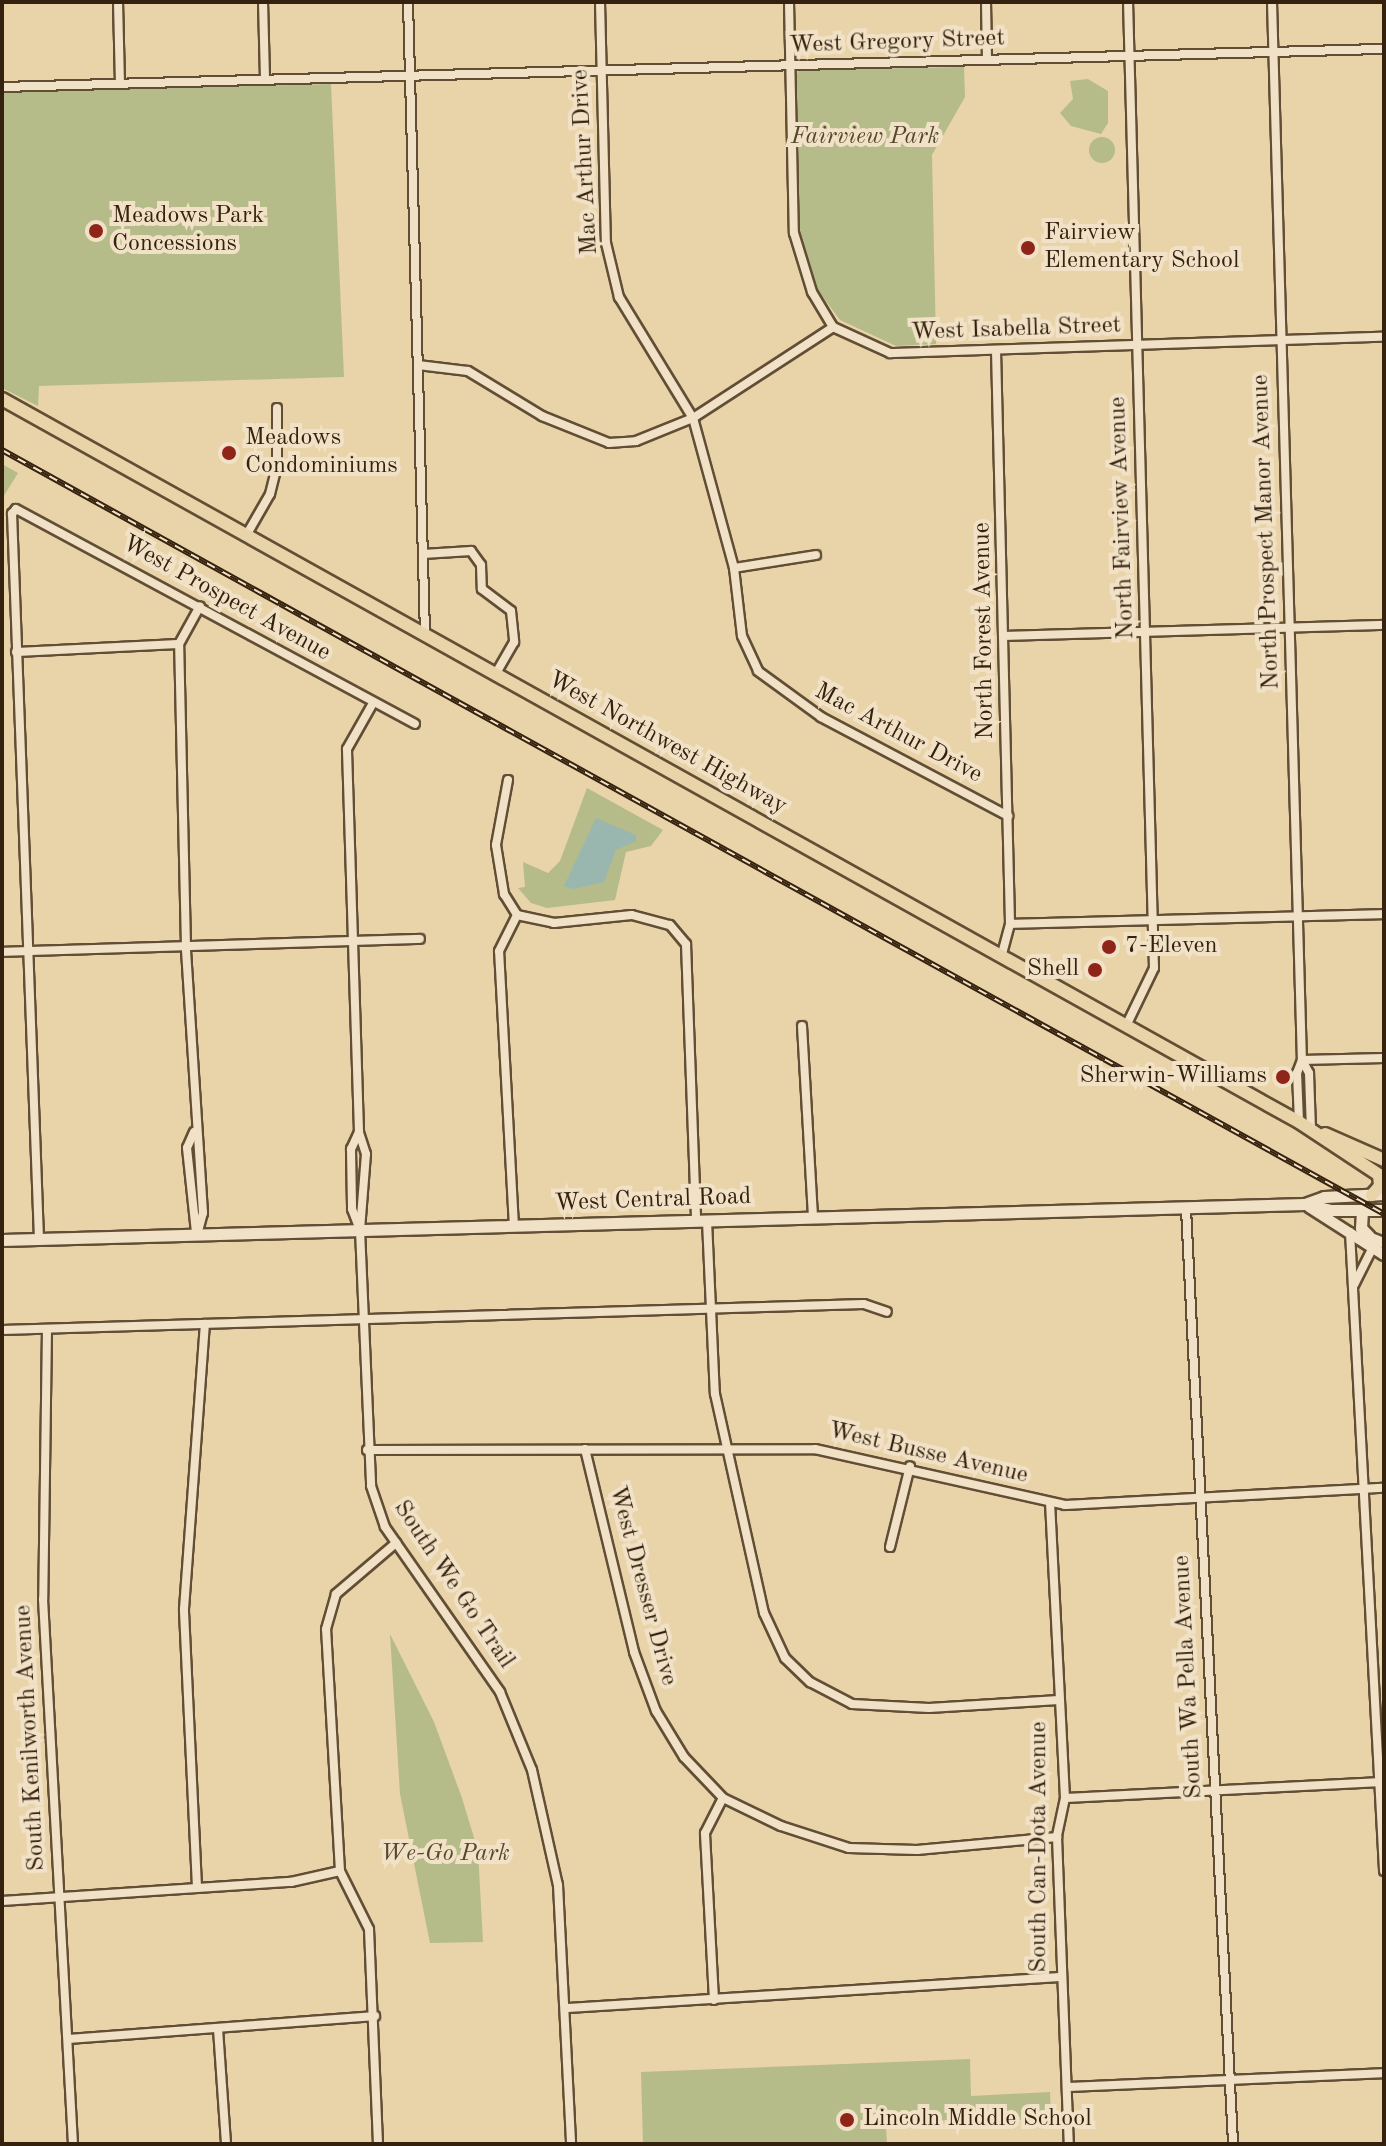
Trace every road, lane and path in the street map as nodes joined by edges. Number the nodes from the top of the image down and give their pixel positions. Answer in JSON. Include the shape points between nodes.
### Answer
{"nodes":[{"id":1,"x":118,"y":2,"type":"edge"},
{"id":2,"x":263,"y":2,"type":"edge"},
{"id":3,"x":408,"y":2,"type":"edge"},
{"id":4,"x":600,"y":2,"type":"edge"},
{"id":5,"x":789,"y":2,"type":"edge"},
{"id":6,"x":986,"y":2,"type":"edge"},
{"id":7,"x":1128,"y":2,"type":"edge"},
{"id":8,"x":1272,"y":2,"type":"edge"},
{"id":9,"x":1384,"y":49,"type":"edge"},
{"id":10,"x":1273,"y":52,"type":"junction"},
{"id":11,"x":1130,"y":56,"type":"junction"},
{"id":12,"x":987,"y":60,"type":"junction"},
{"id":13,"x":791,"y":66,"type":"junction"},
{"id":14,"x":601,"y":73,"type":"junction"},
{"id":15,"x":411,"y":77,"type":"junction"},
{"id":16,"x":265,"y":80,"type":"junction"},
{"id":17,"x":120,"y":84,"type":"junction"},
{"id":18,"x":2,"y":87,"type":"edge"},
{"id":19,"x":833,"y":327,"type":"junction"},
{"id":20,"x":1384,"y":337,"type":"edge"},
{"id":21,"x":1281,"y":340,"type":"junction"},
{"id":22,"x":1138,"y":346,"type":"junction"},
{"id":23,"x":996,"y":350,"type":"junction"},
{"id":24,"x":418,"y":365,"type":"junction"},
{"id":25,"x":2,"y":399,"type":"edge"},
{"id":26,"x":277,"y":408,"type":"dead end"},
{"id":27,"x":693,"y":418,"type":"junction"},
{"id":28,"x":247,"y":534,"type":"junction"},
{"id":29,"x":423,"y":554,"type":"junction"},
{"id":30,"x":816,"y":555,"type":"dead end"},
{"id":31,"x":734,"y":568,"type":"junction"},
{"id":32,"x":200,"y":606,"type":"junction"},
{"id":33,"x":1384,"y":625,"type":"edge"},
{"id":34,"x":1290,"y":628,"type":"junction"},
{"id":35,"x":1147,"y":632,"type":"junction"},
{"id":36,"x":425,"y":633,"type":"junction"},
{"id":37,"x":1007,"y":636,"type":"junction"},
{"id":38,"x":179,"y":644,"type":"junction"},
{"id":39,"x":16,"y":652,"type":"junction"},
{"id":40,"x":496,"y":673,"type":"junction"},
{"id":41,"x":373,"y":703,"type":"junction"},
{"id":42,"x":415,"y":724,"type":"dead end"},
{"id":43,"x":508,"y":780,"type":"dead end"},
{"id":44,"x":1008,"y":816,"type":"junction"},
{"id":45,"x":1384,"y":914,"type":"edge"},
{"id":46,"x":517,"y":915,"type":"junction"},
{"id":47,"x":1298,"y":916,"type":"junction"},
{"id":48,"x":1154,"y":920,"type":"junction"},
{"id":49,"x":1010,"y":924,"type":"junction"},
{"id":50,"x":420,"y":939,"type":"dead end"},
{"id":51,"x":352,"y":943,"type":"junction"},
{"id":52,"x":186,"y":947,"type":"junction"},
{"id":53,"x":30,"y":951,"type":"junction"},
{"id":54,"x":2,"y":952,"type":"edge"},
{"id":55,"x":1001,"y":957,"type":"junction"},
{"id":56,"x":802,"y":1026,"type":"dead end"},
{"id":57,"x":1126,"y":1026,"type":"junction"},
{"id":58,"x":1384,"y":1058,"type":"edge"},
{"id":59,"x":1302,"y":1060,"type":"junction"},
{"id":60,"x":1299,"y":1122,"type":"junction"},
{"id":61,"x":1311,"y":1129,"type":"junction"},
{"id":62,"x":359,"y":1132,"type":"junction"},
{"id":63,"x":1384,"y":1160,"type":"edge"},
{"id":64,"x":1381,"y":1177,"type":"edge"},
{"id":65,"x":1378,"y":1194,"type":"edge"},
{"id":66,"x":1305,"y":1204,"type":"junction"},
{"id":67,"x":1186,"y":1209,"type":"junction"},
{"id":68,"x":1362,"y":1210,"type":"junction"},
{"id":69,"x":1384,"y":1210,"type":"edge"},
{"id":70,"x":813,"y":1218,"type":"junction"},
{"id":71,"x":701,"y":1221,"type":"junction"},
{"id":72,"x":514,"y":1227,"type":"junction"},
{"id":73,"x":360,"y":1230,"type":"junction"},
{"id":74,"x":1350,"y":1232,"type":"junction"},
{"id":75,"x":197,"y":1235,"type":"junction"},
{"id":76,"x":1369,"y":1236,"type":"junction"},
{"id":77,"x":39,"y":1239,"type":"junction"},
{"id":78,"x":2,"y":1240,"type":"edge"},
{"id":79,"x":1384,"y":1243,"type":"edge"},
{"id":80,"x":1372,"y":1249,"type":"junction"},
{"id":81,"x":1384,"y":1255,"type":"edge"},
{"id":82,"x":1354,"y":1286,"type":"junction"},
{"id":83,"x":711,"y":1308,"type":"junction"},
{"id":84,"x":887,"y":1312,"type":"dead end"},
{"id":85,"x":363,"y":1320,"type":"junction"},
{"id":86,"x":205,"y":1324,"type":"junction"},
{"id":87,"x":47,"y":1329,"type":"junction"},
{"id":88,"x":2,"y":1330,"type":"edge"},
{"id":89,"x":725,"y":1447,"type":"junction"},
{"id":90,"x":585,"y":1449,"type":"junction"},
{"id":91,"x":367,"y":1450,"type":"junction"},
{"id":92,"x":910,"y":1466,"type":"junction"},
{"id":93,"x":1365,"y":1488,"type":"junction"},
{"id":94,"x":1384,"y":1488,"type":"edge"},
{"id":95,"x":1200,"y":1498,"type":"junction"},
{"id":96,"x":1050,"y":1502,"type":"junction"},
{"id":97,"x":396,"y":1543,"type":"junction"},
{"id":98,"x":890,"y":1547,"type":"dead end"},
{"id":99,"x":1059,"y":1700,"type":"junction"},
{"id":100,"x":1381,"y":1782,"type":"edge"},
{"id":101,"x":1215,"y":1790,"type":"junction"},
{"id":102,"x":723,"y":1798,"type":"junction"},
{"id":103,"x":1065,"y":1798,"type":"junction"},
{"id":104,"x":1057,"y":1837,"type":"junction"},
{"id":105,"x":340,"y":1871,"type":"junction"},
{"id":106,"x":1384,"y":1871,"type":"edge"},
{"id":107,"x":197,"y":1887,"type":"junction"},
{"id":108,"x":60,"y":1898,"type":"junction"},
{"id":109,"x":2,"y":1901,"type":"edge"},
{"id":110,"x":1060,"y":1977,"type":"junction"},
{"id":111,"x":714,"y":2000,"type":"junction"},
{"id":112,"x":568,"y":2008,"type":"junction"},
{"id":113,"x":375,"y":2016,"type":"junction"},
{"id":114,"x":218,"y":2029,"type":"junction"},
{"id":115,"x":69,"y":2039,"type":"junction"},
{"id":116,"x":1384,"y":2073,"type":"edge"},
{"id":117,"x":1231,"y":2080,"type":"junction"},
{"id":118,"x":1067,"y":2087,"type":"junction"},
{"id":119,"x":73,"y":2144,"type":"edge"},
{"id":120,"x":226,"y":2144,"type":"edge"},
{"id":121,"x":378,"y":2144,"type":"edge"},
{"id":122,"x":571,"y":2144,"type":"edge"},
{"id":123,"x":1069,"y":2144,"type":"edge"},
{"id":124,"x":1233,"y":2144,"type":"edge"}],
"edges":[{"from":1,"to":17,"type":"street"},
{"from":2,"to":16,"type":"street"},
{"from":3,"to":15,"type":"street"},
{"from":4,"to":14,"type":"street","name":"Mac Arthur Drive"},
{"from":5,"to":13,"type":"street"},
{"from":6,"to":12,"type":"street"},
{"from":7,"to":11,"type":"street","name":"North Fairview Avenue"},
{"from":8,"to":10,"type":"street","name":"North Prospect Manor Avenue"},
{"from":9,"to":10,"type":"street","name":"West Gregory Street"},
{"from":10,"to":11,"type":"street","name":"West Gregory Street"},
{"from":10,"to":21,"type":"street","name":"North Prospect Manor Avenue"},
{"from":11,"to":12,"type":"street","name":"West Gregory Street"},
{"from":11,"to":22,"type":"street","name":"North Fairview Avenue"},
{"from":12,"to":13,"type":"street","name":"West Gregory Street"},
{"from":13,"to":14,"type":"street","name":"West Gregory Street"},
{"from":13,"to":19,"type":"street","via":[[794,233],[812,292]]},
{"from":14,"to":15,"type":"street","name":"West Gregory Street"},
{"from":14,"to":27,"type":"street","name":"Mac Arthur Drive","via":[[606,243],[619,297]]},
{"from":15,"to":16,"type":"street","name":"West Gregory Street"},
{"from":15,"to":24,"type":"street"},
{"from":16,"to":17,"type":"street","name":"West Gregory Street"},
{"from":17,"to":18,"type":"street","name":"West Gregory Street"},
{"from":19,"to":23,"type":"street","name":"West Isabella Street","via":[[890,353]]},
{"from":19,"to":27,"type":"street"},
{"from":20,"to":21,"type":"street","name":"West Isabella Street"},
{"from":21,"to":22,"type":"street","name":"West Isabella Street"},
{"from":21,"to":34,"type":"street","name":"North Prospect Manor Avenue"},
{"from":22,"to":23,"type":"street","name":"West Isabella Street"},
{"from":22,"to":35,"type":"street","name":"North Fairview Avenue"},
{"from":23,"to":37,"type":"street","name":"North Forest Avenue"},
{"from":24,"to":27,"type":"street","via":[[468,371],[542,416],[609,443],[636,441]]},
{"from":24,"to":29,"type":"street"},
{"from":25,"to":28,"type":"main road","name":"West Northwest Highway"},
{"from":26,"to":28,"type":"street","via":[[277,466],[270,494]]},
{"from":27,"to":31,"type":"street","name":"Mac Arthur Drive"},
{"from":28,"to":36,"type":"main road","name":"West Northwest Highway"},
{"from":29,"to":36,"type":"street"},
{"from":29,"to":40,"type":"street","via":[[471,551],[481,565],[482,589],[511,611],[514,642]]},
{"from":30,"to":31,"type":"street"},
{"from":31,"to":44,"type":"street","name":"Mac Arthur Drive","via":[[742,636],[758,671],[780,692]]},
{"from":32,"to":38,"type":"street"},
{"from":32,"to":39,"type":"street","name":"West Prospect Avenue","via":[[16,509]]},
{"from":32,"to":41,"type":"street","name":"West Prospect Avenue"},
{"from":33,"to":34,"type":"street"},
{"from":34,"to":35,"type":"street"},
{"from":34,"to":47,"type":"street","name":"North Prospect Manor Avenue"},
{"from":35,"to":37,"type":"street"},
{"from":35,"to":48,"type":"street","name":"North Fairview Avenue"},
{"from":36,"to":40,"type":"main road","name":"West Northwest Highway"},
{"from":37,"to":44,"type":"street","name":"North Forest Avenue"},
{"from":38,"to":39,"type":"street"},
{"from":38,"to":52,"type":"street"},
{"from":39,"to":53,"type":"street"},
{"from":40,"to":55,"type":"main road","name":"West Northwest Highway"},
{"from":41,"to":42,"type":"street","name":"West Prospect Avenue"},
{"from":41,"to":51,"type":"street","via":[[347,749]]},
{"from":43,"to":46,"type":"street","via":[[496,845],[504,894]]},
{"from":44,"to":49,"type":"street","name":"North Forest Avenue"},
{"from":45,"to":47,"type":"street"},
{"from":46,"to":71,"type":"street","via":[[554,923],[632,915],[670,925],[686,944]]},
{"from":46,"to":72,"type":"street","via":[[499,951]]},
{"from":47,"to":48,"type":"street"},
{"from":47,"to":59,"type":"street","name":"North Prospect Manor Avenue"},
{"from":48,"to":49,"type":"street"},
{"from":48,"to":57,"type":"street","name":"North Fairview Avenue","via":[[1153,974]]},
{"from":49,"to":55,"type":"street","name":"North Forest Avenue"},
{"from":50,"to":51,"type":"street"},
{"from":51,"to":52,"type":"street"},
{"from":51,"to":62,"type":"street"},
{"from":52,"to":53,"type":"street"},
{"from":52,"to":75,"type":"street","via":[[194,1131],[187,1148],[190,1214]]},
{"from":53,"to":54,"type":"street"},
{"from":53,"to":77,"type":"street"},
{"from":55,"to":57,"type":"main road","name":"West Northwest Highway"},
{"from":56,"to":70,"type":"street"},
{"from":57,"to":60,"type":"main road","name":"West Northwest Highway"},
{"from":58,"to":59,"type":"street"},
{"from":59,"to":60,"type":"street","name":"North Prospect Manor Avenue","via":[[1297,1073]]},
{"from":59,"to":61,"type":"street","name":"North Prospect Manor Avenue","via":[[1309,1073]]},
{"from":60,"to":61,"type":"main road","name":"West Northwest Highway"},
{"from":61,"to":63,"type":"main road","name":"West Northwest Highway"},
{"from":61,"to":64,"type":"main road","name":"West Northwest Highway"},
{"from":62,"to":73,"type":"street","via":[[366,1154]]},
{"from":62,"to":73,"type":"street","via":[[351,1149],[352,1209]]},
{"from":64,"to":65,"type":"main road"},
{"from":65,"to":66,"type":"main road","name":"West Central Road","via":[[1324,1197]]},
{"from":66,"to":67,"type":"main road","name":"West Central Road"},
{"from":66,"to":68,"type":"main road","name":"West Central Road"},
{"from":66,"to":74,"type":"street"},
{"from":67,"to":70,"type":"main road","name":"West Central Road"},
{"from":67,"to":95,"type":"street","name":"South Wa Pella Avenue"},
{"from":68,"to":69,"type":"main road","name":"West Central Road"},
{"from":68,"to":76,"type":"main road","via":[[1360,1226]]},
{"from":70,"to":71,"type":"main road","name":"West Central Road"},
{"from":71,"to":72,"type":"main road","name":"West Central Road"},
{"from":71,"to":83,"type":"street"},
{"from":72,"to":73,"type":"main road","name":"West Central Road"},
{"from":73,"to":75,"type":"main road","name":"West Central Road"},
{"from":73,"to":85,"type":"street","name":"South We Go Trail"},
{"from":74,"to":76,"type":"street"},
{"from":74,"to":80,"type":"street"},
{"from":74,"to":82,"type":"street"},
{"from":75,"to":77,"type":"main road","name":"West Central Road"},
{"from":76,"to":79,"type":"street"},
{"from":77,"to":78,"type":"main road","name":"West Central Road"},
{"from":80,"to":81,"type":"street"},
{"from":80,"to":82,"type":"street"},
{"from":82,"to":93,"type":"street"},
{"from":83,"to":84,"type":"street","via":[[864,1304]]},
{"from":83,"to":85,"type":"street"},
{"from":83,"to":89,"type":"street","via":[[715,1394]]},
{"from":85,"to":86,"type":"street"},
{"from":85,"to":91,"type":"street","name":"South We Go Trail"},
{"from":86,"to":87,"type":"street"},
{"from":86,"to":107,"type":"street","via":[[184,1609]]},
{"from":87,"to":88,"type":"street"},
{"from":87,"to":108,"type":"street","name":"South Kenilworth Avenue","via":[[43,1599]]},
{"from":89,"to":90,"type":"street","name":"West Busse Avenue"},
{"from":89,"to":92,"type":"street","name":"West Busse Avenue","via":[[815,1449]]},
{"from":89,"to":99,"type":"street","via":[[764,1613],[785,1658],[810,1682],[852,1704],[884,1709]]},
{"from":90,"to":91,"type":"street","name":"West Busse Avenue"},
{"from":90,"to":102,"type":"street","name":"West Dresser Drive","via":[[634,1652],[656,1711],[684,1757]]},
{"from":91,"to":97,"type":"street","name":"South We Go Trail","via":[[377,1507]]},
{"from":92,"to":96,"type":"street","name":"West Busse Avenue"},
{"from":92,"to":98,"type":"street"},
{"from":93,"to":94,"type":"street","name":"West Busse Avenue"},
{"from":93,"to":95,"type":"street","name":"West Busse Avenue"},
{"from":93,"to":100,"type":"street"},
{"from":95,"to":96,"type":"street","name":"West Busse Avenue"},
{"from":95,"to":101,"type":"street","name":"South Wa Pella Avenue"},
{"from":96,"to":99,"type":"street","name":"South Can-Dota Avenue"},
{"from":97,"to":105,"type":"street","via":[[336,1594],[326,1629]]},
{"from":97,"to":112,"type":"street","name":"South We Go Trail","via":[[500,1692],[532,1770],[558,1885]]},
{"from":99,"to":103,"type":"street","name":"South Can-Dota Avenue"},
{"from":100,"to":101,"type":"street"},
{"from":100,"to":106,"type":"street"},
{"from":101,"to":103,"type":"street"},
{"from":101,"to":117,"type":"street","name":"South Wa Pella Avenue"},
{"from":102,"to":104,"type":"street","name":"West Dresser Drive","via":[[781,1826],[849,1848],[917,1850]]},
{"from":102,"to":111,"type":"street","via":[[705,1833]]},
{"from":103,"to":104,"type":"street","name":"South Can-Dota Avenue"},
{"from":104,"to":110,"type":"street","name":"South Can-Dota Avenue"},
{"from":105,"to":107,"type":"street","via":[[291,1882]]},
{"from":105,"to":113,"type":"street","via":[[369,1929]]},
{"from":107,"to":108,"type":"street"},
{"from":108,"to":109,"type":"street"},
{"from":108,"to":115,"type":"street","name":"South Kenilworth Avenue"},
{"from":110,"to":111,"type":"street"},
{"from":110,"to":118,"type":"street","name":"South Can-Dota Avenue"},
{"from":111,"to":112,"type":"street"},
{"from":112,"to":122,"type":"street","name":"South We Go Trail"},
{"from":113,"to":114,"type":"street"},
{"from":113,"to":121,"type":"street"},
{"from":114,"to":115,"type":"street"},
{"from":114,"to":120,"type":"street"},
{"from":115,"to":119,"type":"street","name":"South Kenilworth Avenue"},
{"from":116,"to":117,"type":"street"},
{"from":117,"to":118,"type":"street"},
{"from":117,"to":124,"type":"street","name":"South Wa Pella Avenue"},
{"from":118,"to":123,"type":"street","name":"South Can-Dota Avenue"}]}
